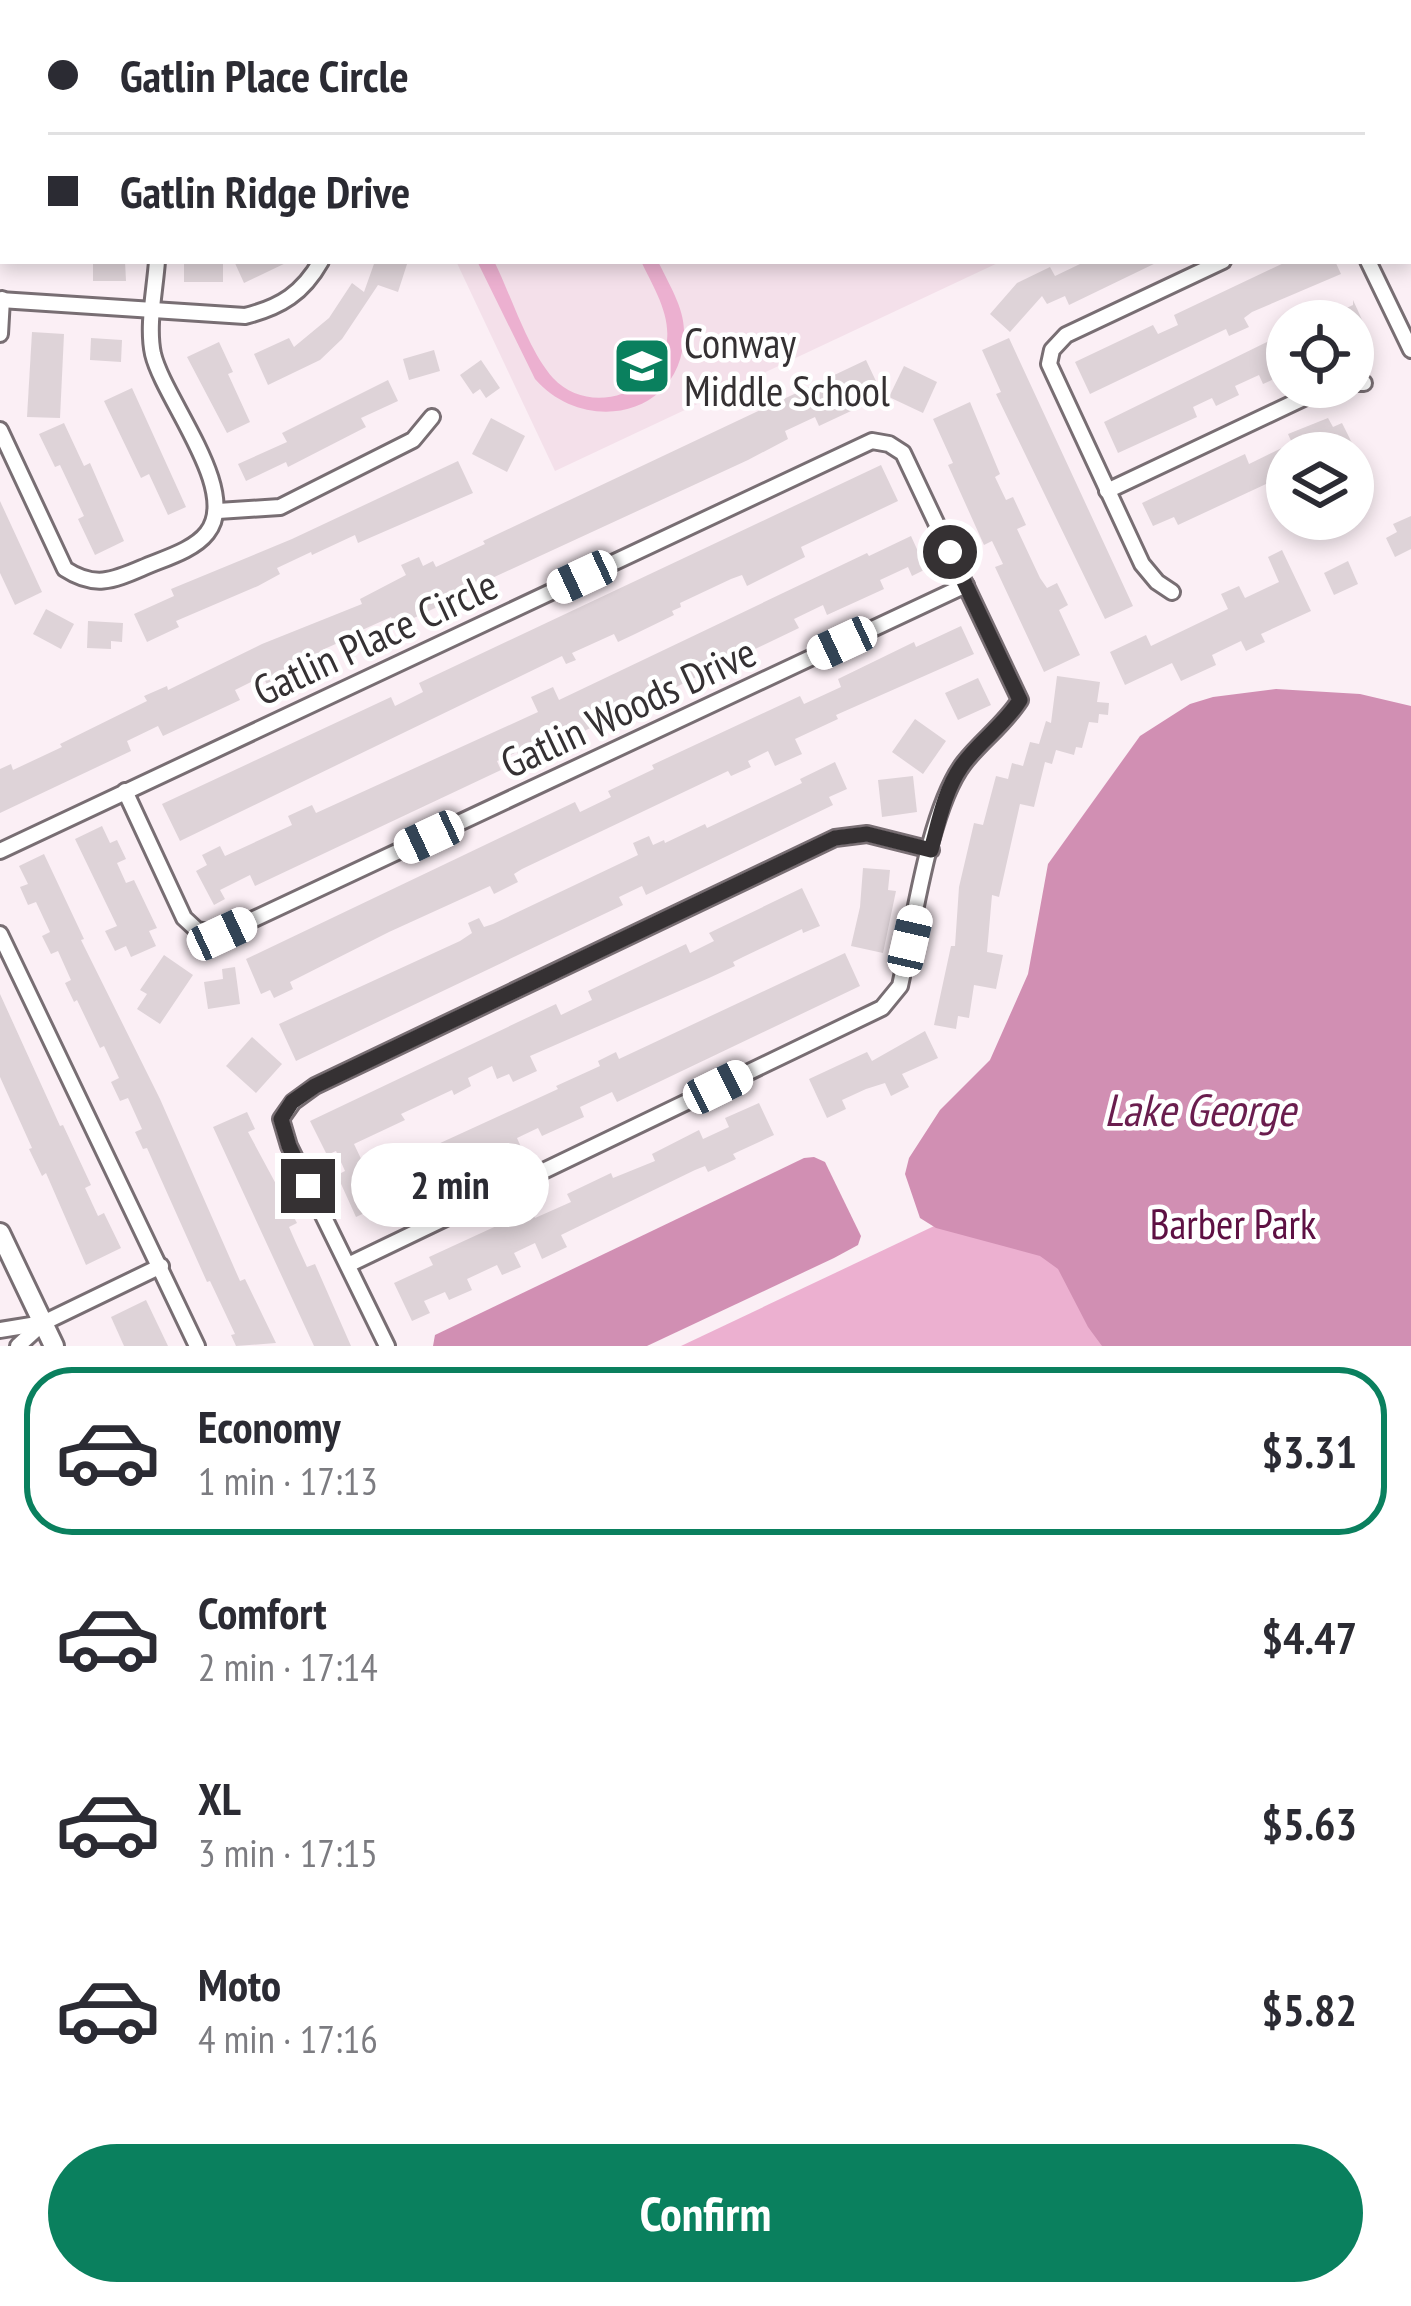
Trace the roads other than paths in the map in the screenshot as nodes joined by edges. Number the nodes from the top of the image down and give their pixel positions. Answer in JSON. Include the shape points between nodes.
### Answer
{"nodes":[{"id":1,"x":157,"y":264,"type":"edge"},
{"id":2,"x":319,"y":264,"type":"edge"},
{"id":3,"x":1217,"y":264,"type":"edge"},
{"id":4,"x":1369,"y":264,"type":"edge"},
{"id":5,"x":1,"y":300,"type":"edge"},
{"id":6,"x":154,"y":310,"type":"junction"},
{"id":7,"x":0,"y":334,"type":"edge"},
{"id":8,"x":1411,"y":350,"type":"edge"},
{"id":9,"x":1283,"y":408,"type":"edge"},
{"id":10,"x":432,"y":417,"type":"dead end"},
{"id":11,"x":1,"y":434,"type":"edge"},
{"id":12,"x":1107,"y":491,"type":"junction"},
{"id":13,"x":218,"y":511,"type":"junction"},
{"id":14,"x":966,"y":585,"type":"junction"},
{"id":15,"x":1172,"y":592,"type":"dead end"},
{"id":16,"x":125,"y":791,"type":"junction"},
{"id":17,"x":931,"y":850,"type":"junction"},
{"id":18,"x":0,"y":851,"type":"edge"},
{"id":19,"x":0,"y":934,"type":"edge"},
{"id":20,"x":0,"y":1233,"type":"edge"},
{"id":21,"x":348,"y":1265,"type":"junction"},
{"id":22,"x":161,"y":1266,"type":"junction"},
{"id":23,"x":43,"y":1323,"type":"junction"},
{"id":24,"x":0,"y":1330,"type":"edge"},
{"id":25,"x":18,"y":1346,"type":"edge"},
{"id":26,"x":54,"y":1346,"type":"edge"},
{"id":27,"x":196,"y":1346,"type":"edge"},
{"id":28,"x":387,"y":1346,"type":"edge"}],
"edges":[{"from":1,"to":6,"type":"street"},
{"from":2,"to":6,"type":"street","via":[[308,285],[276,308],[245,316]]},
{"from":3,"to":12,"type":"street","via":[[1066,335],[1052,350],[1055,382]]},
{"from":4,"to":8,"type":"street"},
{"from":5,"to":6,"type":"street"},
{"from":5,"to":7,"type":"street"},
{"from":6,"to":13,"type":"street","via":[[153,352],[210,475]]},
{"from":9,"to":12,"type":"street"},
{"from":10,"to":13,"type":"street","via":[[413,440],[280,507]]},
{"from":11,"to":13,"type":"street","via":[[65,569],[83,581],[108,583],[197,543]]},
{"from":12,"to":15,"type":"street","via":[[1142,564]]},
{"from":14,"to":16,"type":"street","name":"Gatlin Woods Drive","via":[[222,934],[197,930],[184,918]]},
{"from":14,"to":16,"type":"street","name":"Gatlin Place Circle","via":[[903,453],[872,441]]},
{"from":14,"to":17,"type":"street","name":"Gatlin Place Circle","via":[[1020,700],[964,763]]},
{"from":16,"to":18,"type":"street","name":"Gatlin Place Circle"},
{"from":17,"to":21,"type":"street","name":"Gatlin Place Circle","via":[[900,986],[882,1008]]},
{"from":17,"to":21,"type":"street","via":[[867,834],[835,838],[292,1102],[281,1119],[289,1146]]},
{"from":19,"to":22,"type":"street"},
{"from":20,"to":23,"type":"street"},
{"from":21,"to":28,"type":"street"},
{"from":22,"to":23,"type":"street"},
{"from":22,"to":27,"type":"street"},
{"from":23,"to":24,"type":"street"},
{"from":23,"to":25,"type":"street"},
{"from":23,"to":26,"type":"street"}]}
